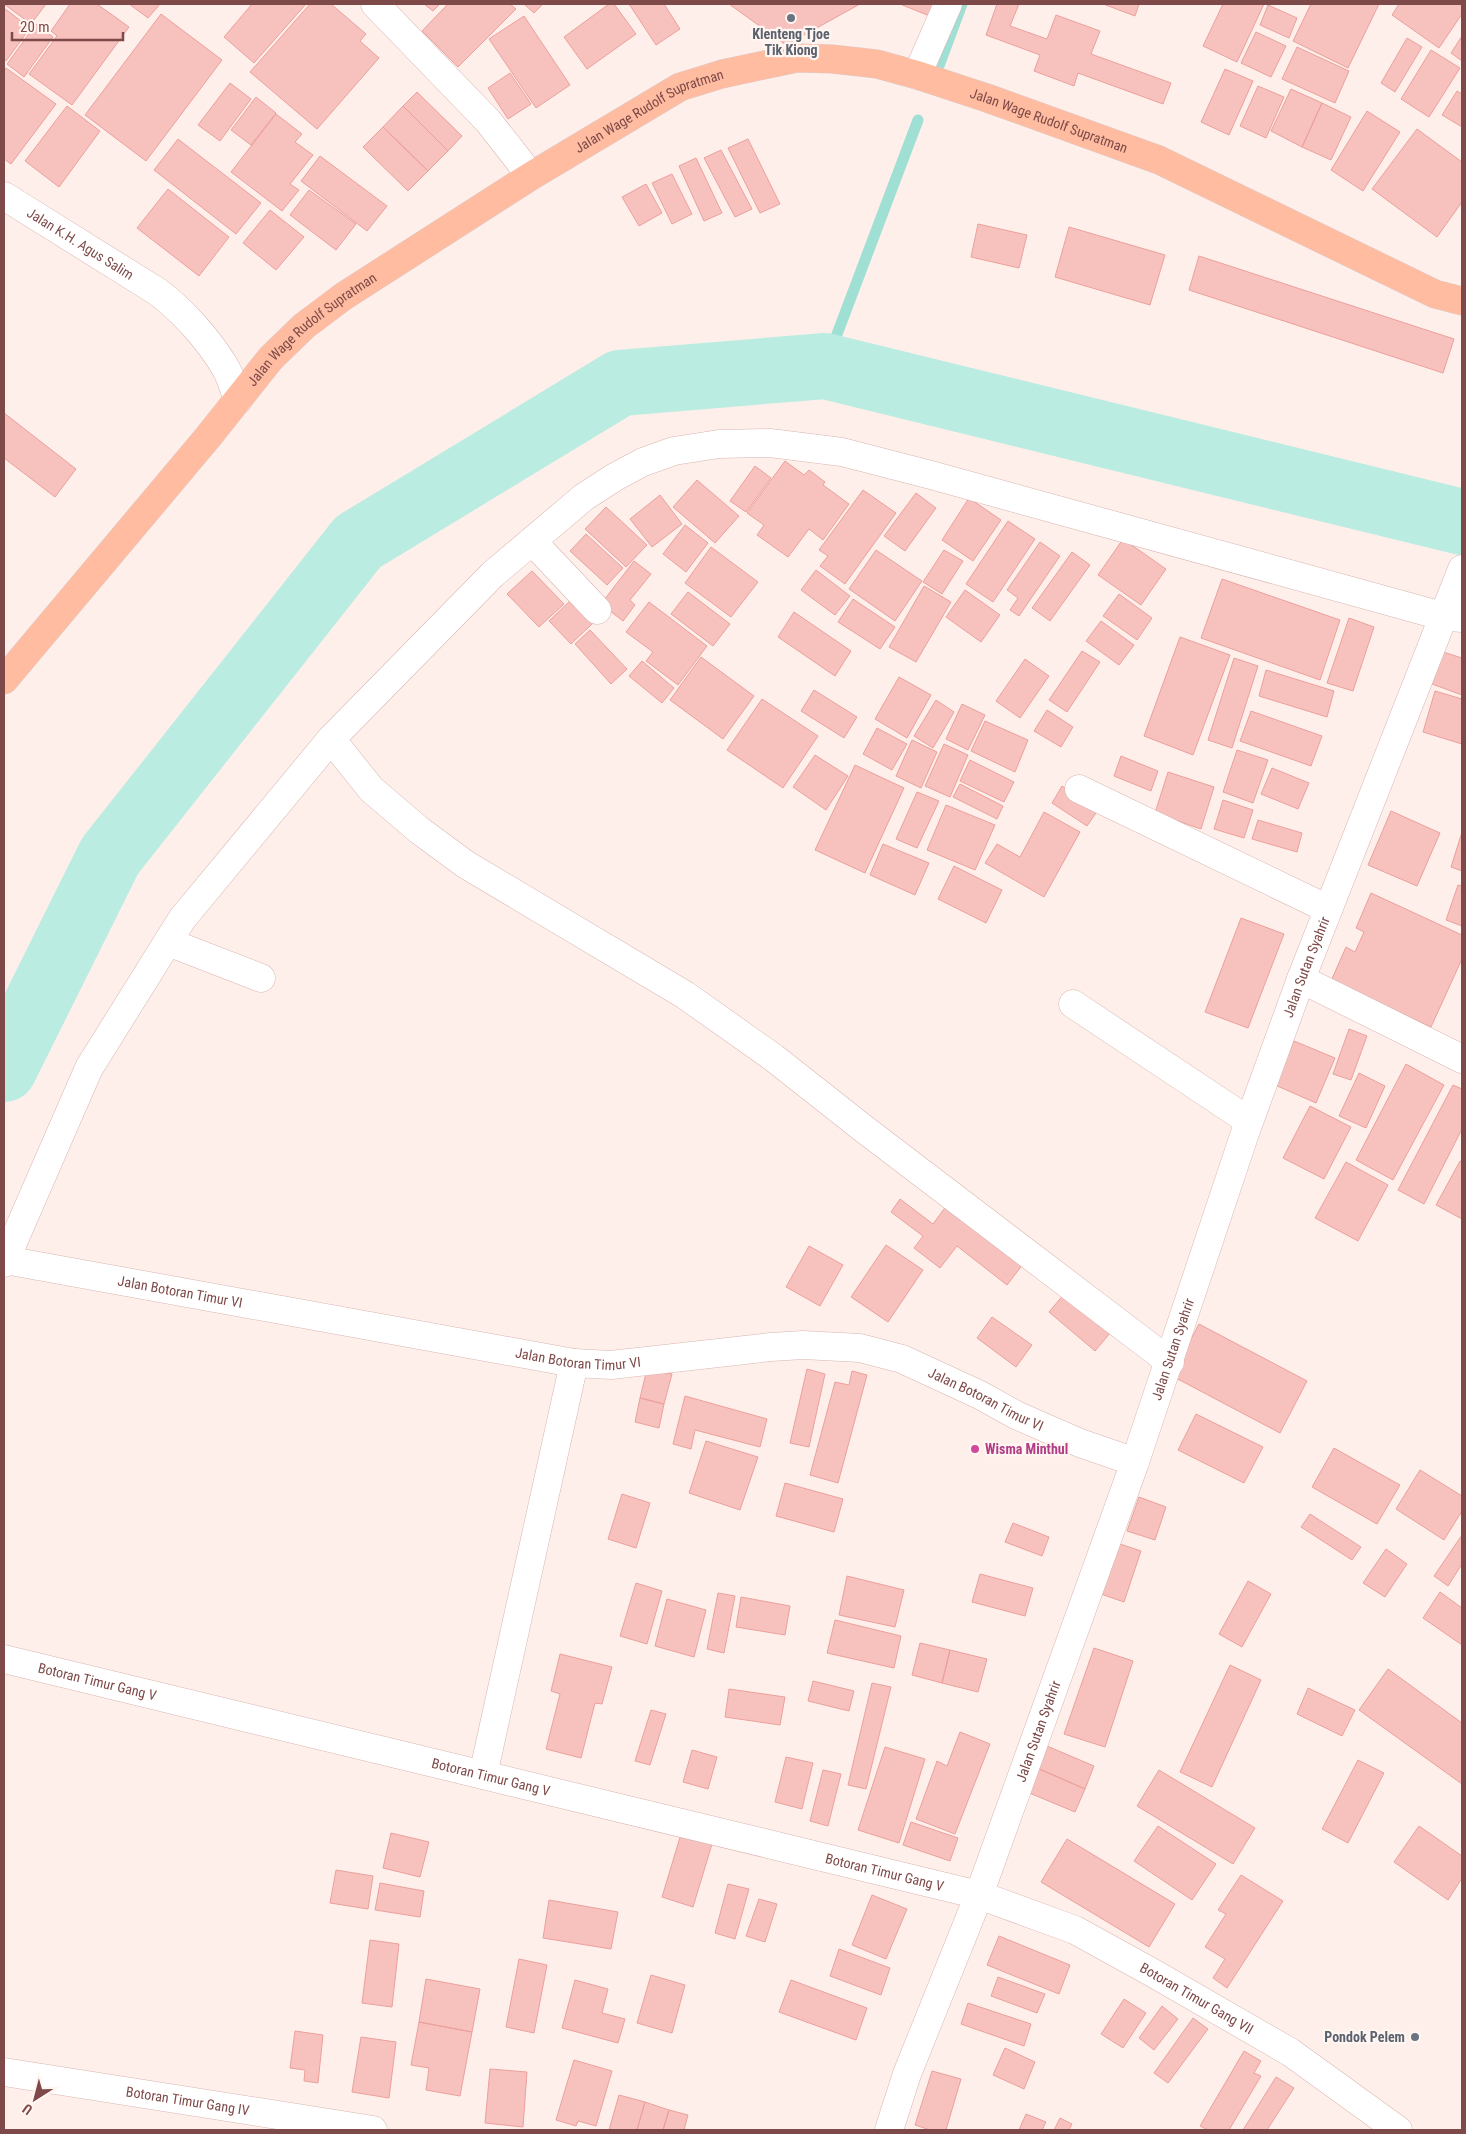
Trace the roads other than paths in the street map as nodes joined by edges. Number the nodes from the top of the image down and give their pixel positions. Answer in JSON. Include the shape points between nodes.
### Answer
{"nodes":[{"id":1,"x":375,"y":4,"type":"edge"},
{"id":2,"x":948,"y":4,"type":"edge"},
{"id":3,"x":917,"y":75,"type":"junction"},
{"id":4,"x":531,"y":176,"type":"junction"},
{"id":5,"x":4,"y":196,"type":"edge"},
{"id":6,"x":1462,"y":301,"type":"edge"},
{"id":7,"x":238,"y":400,"type":"junction"},
{"id":8,"x":532,"y":541,"type":"junction"},
{"id":9,"x":1462,"y":569,"type":"edge"},
{"id":10,"x":597,"y":610,"type":"dead end"},
{"id":11,"x":1451,"y":613,"type":"edge"},
{"id":12,"x":4,"y":680,"type":"edge"},
{"id":13,"x":331,"y":739,"type":"junction"},
{"id":14,"x":1079,"y":789,"type":"dead end"},
{"id":15,"x":1328,"y":909,"type":"junction"},
{"id":16,"x":168,"y":942,"type":"junction"},
{"id":17,"x":261,"y":978,"type":"dead end"},
{"id":18,"x":1301,"y":979,"type":"junction"},
{"id":19,"x":1073,"y":1004,"type":"dead end"},
{"id":20,"x":1462,"y":1060,"type":"edge"},
{"id":21,"x":1249,"y":1121,"type":"junction"},
{"id":22,"x":4,"y":1261,"type":"edge"},
{"id":23,"x":1170,"y":1362,"type":"junction"},
{"id":24,"x":574,"y":1363,"type":"junction"},
{"id":25,"x":1135,"y":1462,"type":"junction"},
{"id":26,"x":4,"y":1659,"type":"edge"},
{"id":27,"x":484,"y":1775,"type":"junction"},
{"id":28,"x":979,"y":1896,"type":"junction"},
{"id":29,"x":4,"y":2072,"type":"edge"},
{"id":30,"x":373,"y":2130,"type":"edge"},
{"id":31,"x":889,"y":2130,"type":"edge"},
{"id":32,"x":1398,"y":2130,"type":"edge"}],
"edges":[{"from":1,"to":4,"type":"street","via":[[488,121]]},
{"from":2,"to":3,"type":"street"},
{"from":3,"to":4,"type":"main road","name":"Jalan Wage Rudolf Supratman","via":[[877,64],[797,58],[722,74],[680,87]]},
{"from":3,"to":6,"type":"main road","name":"Jalan Wage Rudolf Supratman","via":[[1159,160],[1435,294]]},
{"from":4,"to":7,"type":"main road","name":"Jalan Wage Rudolf Supratman","via":[[344,296],[304,326],[271,358]]},
{"from":5,"to":7,"type":"street","name":"Jalan K.H. Agus Salim","via":[[176,306],[220,360]]},
{"from":7,"to":12,"type":"main road","name":"Jalan Wage Rudolf Supratman"},
{"from":8,"to":10,"type":"street"},
{"from":8,"to":11,"type":"street","via":[[584,497],[643,462],[674,451],[719,444],[770,443],[842,452]]},
{"from":8,"to":13,"type":"street","via":[[493,574]]},
{"from":9,"to":11,"type":"street","name":"Jalan Sutan Syahrir"},
{"from":11,"to":15,"type":"street","name":"Jalan Sutan Syahrir"},
{"from":13,"to":16,"type":"street","via":[[182,919]]},
{"from":13,"to":23,"type":"street","via":[[371,789],[419,830],[466,864],[685,995],[774,1058]]},
{"from":14,"to":15,"type":"street"},
{"from":15,"to":18,"type":"street","name":"Jalan Sutan Syahrir"},
{"from":16,"to":17,"type":"street"},
{"from":16,"to":22,"type":"street","via":[[89,1068]]},
{"from":18,"to":20,"type":"street"},
{"from":18,"to":21,"type":"street","name":"Jalan Sutan Syahrir"},
{"from":19,"to":21,"type":"street"},
{"from":21,"to":23,"type":"street","name":"Jalan Sutan Syahrir"},
{"from":22,"to":24,"type":"street","name":"Jalan Botoran Timur VI"},
{"from":23,"to":25,"type":"street","name":"Jalan Sutan Syahrir"},
{"from":24,"to":25,"type":"street","name":"Jalan Botoran Timur VI","via":[[611,1365],[803,1345],[860,1348],[902,1360],[1016,1415],[1080,1443]]},
{"from":24,"to":27,"type":"street"},
{"from":25,"to":28,"type":"street","name":"Jalan Sutan Syahrir"},
{"from":26,"to":27,"type":"street","name":"Botoran Timur Gang V"},
{"from":27,"to":28,"type":"street","name":"Botoran Timur Gang V"},
{"from":28,"to":31,"type":"street","name":"Jalan Sutan Syahrir","via":[[907,2074]]},
{"from":28,"to":32,"type":"street","name":"Botoran Timur Gang VII","via":[[1075,1930],[1153,1973],[1290,2052]]},
{"from":29,"to":30,"type":"street","name":"Botoran Timur Gang IV"}]}
